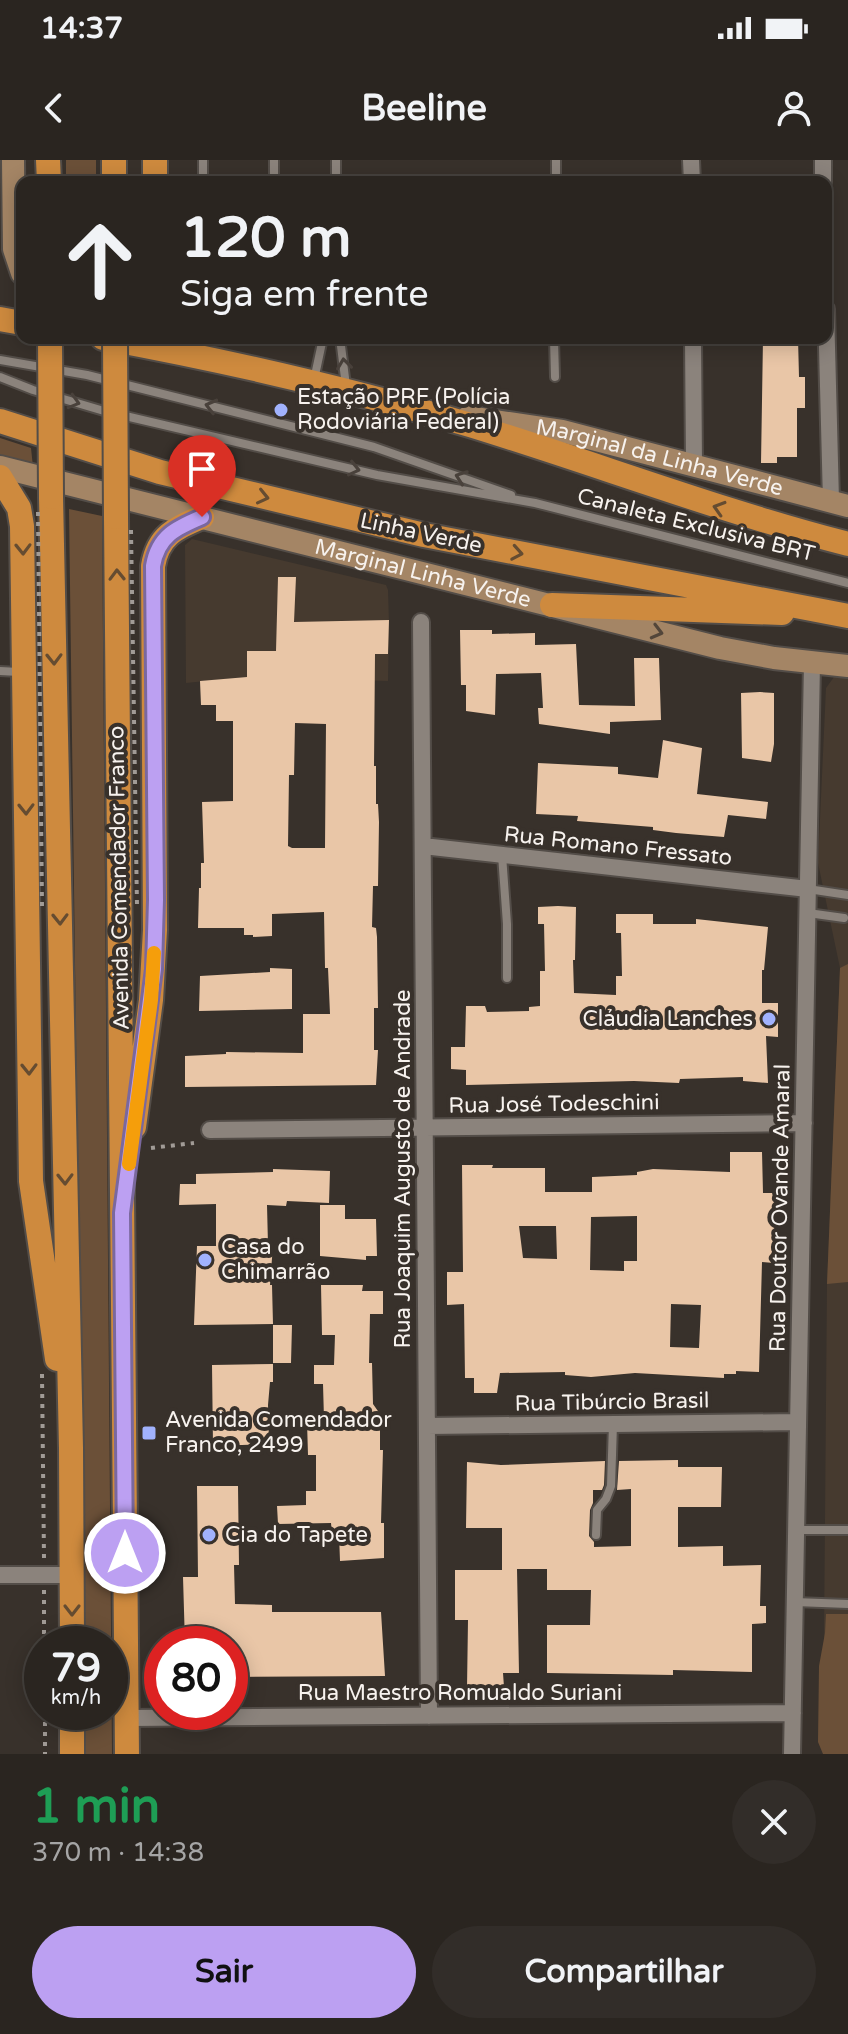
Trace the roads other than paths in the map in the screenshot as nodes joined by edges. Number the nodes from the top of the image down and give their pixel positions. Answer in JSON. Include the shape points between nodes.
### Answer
{"nodes":[{"id":1,"x":13,"y":160,"type":"edge"},
{"id":2,"x":14,"y":249,"type":"junction"},
{"id":3,"x":16,"y":255,"type":"edge"},
{"id":4,"x":0,"y":271,"type":"edge"},
{"id":5,"x":50,"y":344,"type":"edge"},
{"id":6,"x":115,"y":344,"type":"edge"},
{"id":7,"x":322,"y":344,"type":"edge"},
{"id":8,"x":341,"y":344,"type":"edge"},
{"id":9,"x":554,"y":344,"type":"edge"},
{"id":10,"x":693,"y":344,"type":"edge"},
{"id":11,"x":828,"y":344,"type":"edge"},
{"id":12,"x":181,"y":346,"type":"edge"},
{"id":13,"x":0,"y":360,"type":"edge"},
{"id":14,"x":0,"y":377,"type":"edge"},
{"id":15,"x":555,"y":377,"type":"dead end"},
{"id":16,"x":313,"y":382,"type":"junction"},
{"id":17,"x":347,"y":391,"type":"junction"},
{"id":18,"x":420,"y":411,"type":"junction"},
{"id":19,"x":0,"y":421,"type":"edge"},
{"id":20,"x":694,"y":465,"type":"junction"},
{"id":21,"x":0,"y":467,"type":"edge"},
{"id":22,"x":0,"y":477,"type":"edge"},
{"id":23,"x":535,"y":503,"type":"junction"},
{"id":24,"x":839,"y":504,"type":"edge"},
{"id":25,"x":202,"y":517,"type":"junction"},
{"id":26,"x":848,"y":544,"type":"edge"},
{"id":27,"x":848,"y":583,"type":"edge"},
{"id":28,"x":552,"y":605,"type":"junction"},
{"id":29,"x":848,"y":616,"type":"edge"},
{"id":30,"x":421,"y":622,"type":"dead end"},
{"id":31,"x":812,"y":663,"type":"junction"},
{"id":32,"x":848,"y":666,"type":"edge"},
{"id":33,"x":12,"y":672,"type":"edge"},
{"id":34,"x":423,"y":846,"type":"junction"},
{"id":35,"x":502,"y":855,"type":"junction"},
{"id":36,"x":808,"y":889,"type":"junction"},
{"id":37,"x":848,"y":895,"type":"edge"},
{"id":38,"x":807,"y":913,"type":"junction"},
{"id":39,"x":844,"y":918,"type":"dead end"},
{"id":40,"x":507,"y":978,"type":"dead end"},
{"id":41,"x":804,"y":1123,"type":"junction"},
{"id":42,"x":425,"y":1128,"type":"junction"},
{"id":43,"x":210,"y":1130,"type":"dead end"},
{"id":44,"x":122,"y":1213,"type":"junction"},
{"id":45,"x":798,"y":1422,"type":"junction"},
{"id":46,"x":613,"y":1424,"type":"junction"},
{"id":47,"x":427,"y":1426,"type":"junction"},
{"id":48,"x":71,"y":1448,"type":"junction"},
{"id":49,"x":796,"y":1530,"type":"junction"},
{"id":50,"x":848,"y":1530,"type":"edge"},
{"id":51,"x":596,"y":1535,"type":"dead end"},
{"id":52,"x":0,"y":1575,"type":"edge"},
{"id":53,"x":71,"y":1575,"type":"junction"},
{"id":54,"x":795,"y":1602,"type":"junction"},
{"id":55,"x":848,"y":1604,"type":"edge"},
{"id":56,"x":72,"y":1626,"type":"edge"},
{"id":57,"x":126,"y":1626,"type":"edge"},
{"id":58,"x":793,"y":1713,"type":"junction"},
{"id":59,"x":429,"y":1716,"type":"junction"},
{"id":60,"x":128,"y":1718,"type":"edge"},
{"id":61,"x":72,"y":1730,"type":"edge"},
{"id":62,"x":127,"y":1730,"type":"edge"},
{"id":63,"x":72,"y":1754,"type":"edge"},
{"id":64,"x":127,"y":1754,"type":"edge"},
{"id":65,"x":792,"y":1754,"type":"edge"}],
"edges":[{"from":1,"to":2,"type":"main road"},
{"from":2,"to":3,"type":"main road"},
{"from":2,"to":4,"type":"main road"},
{"from":5,"to":48,"type":"highway","one_way":true,"bridge":true,"via":[[44,504]]},
{"from":44,"to":6,"type":"highway","name":"Avenida Comendador Franco","one_way":true,"bridge":true,"via":[[124,518]]},
{"from":7,"to":16,"type":"lane"},
{"from":17,"to":8,"type":"lane","one_way":true},
{"from":9,"to":15,"type":"lane"},
{"from":10,"to":20,"type":"street"},
{"from":11,"to":24,"type":"street"},
{"from":12,"to":16,"type":"highway"},
{"from":23,"to":13,"type":"lane","name":"Canaleta Exclusiva BRT","one_way":true,"via":[[374,447],[87,375]]},
{"from":14,"to":23,"type":"lane","name":"Canaleta Exclusiva BRT","one_way":true,"via":[[104,411],[377,475]]},
{"from":16,"to":17,"type":"highway"},
{"from":17,"to":18,"type":"highway"},
{"from":18,"to":20,"type":"main road","name":"Marginal da Linha Verde","via":[[562,431]]},
{"from":26,"to":18,"type":"highway","one_way":true},
{"from":19,"to":29,"type":"highway","name":"Linha Verde","one_way":true,"via":[[160,472],[410,532]]},
{"from":20,"to":24,"type":"main road","name":"Marginal da Linha Verde"},
{"from":21,"to":25,"type":"main road","name":"Marginal Linha Verde"},
{"from":22,"to":33,"type":"highway","one_way":true,"via":[[19,508],[22,526]]},
{"from":23,"to":27,"type":"lane","name":"Canaleta Exclusiva BRT"},
{"from":25,"to":28,"type":"main road","name":"Marginal Linha Verde"},
{"from":25,"to":44,"type":"highway","via":[[165,536],[153,566],[154,969]]},
{"from":28,"to":29,"type":"highway"},
{"from":28,"to":31,"type":"main road","name":"Marginal Linha Verde","one_way":true,"via":[[720,648]]},
{"from":30,"to":34,"type":"street","name":"Rua Joaquim Augusto de Andrade"},
{"from":31,"to":32,"type":"main road","name":"Marginal Linha Verde"},
{"from":31,"to":36,"type":"street","name":"Rua Doutor Ovande Amaral"},
{"from":33,"to":48,"type":"highway","one_way":true,"via":[[31,1181]]},
{"from":34,"to":35,"type":"street","name":"Rua Romano Fressato"},
{"from":34,"to":42,"type":"street","name":"Rua Joaquim Augusto de Andrade"},
{"from":35,"to":36,"type":"street","name":"Rua Romano Fressato"},
{"from":35,"to":40,"type":"lane"},
{"from":36,"to":37,"type":"lane"},
{"from":36,"to":38,"type":"street","name":"Rua Doutor Ovande Amaral"},
{"from":38,"to":39,"type":"lane"},
{"from":38,"to":41,"type":"street","name":"Rua Doutor Ovande Amaral"},
{"from":41,"to":42,"type":"street","name":"Rua José Todeschini"},
{"from":41,"to":45,"type":"street","name":"Rua Doutor Ovande Amaral"},
{"from":42,"to":43,"type":"street","name":"Rua José Todeschini"},
{"from":42,"to":47,"type":"street","name":"Rua Joaquim Augusto de Andrade"},
{"from":44,"to":57,"type":"highway","name":"Avenida Comendador Franco"},
{"from":45,"to":46,"type":"street","name":"Rua Tibúrcio Brasil"},
{"from":45,"to":49,"type":"street","name":"Rua Doutor Ovande Amaral"},
{"from":46,"to":47,"type":"street","name":"Rua Tibúrcio Brasil"},
{"from":46,"to":51,"type":"lane","via":[[611,1486],[597,1510]]},
{"from":47,"to":59,"type":"street","name":"Rua Joaquim Augusto de Andrade"},
{"from":48,"to":53,"type":"highway"},
{"from":49,"to":50,"type":"lane"},
{"from":49,"to":54,"type":"street","name":"Rua Doutor Ovande Amaral"},
{"from":52,"to":53,"type":"street"},
{"from":53,"to":56,"type":"highway","one_way":true},
{"from":54,"to":55,"type":"lane"},
{"from":54,"to":58,"type":"street","name":"Rua Doutor Ovande Amaral"},
{"from":58,"to":59,"type":"street","name":"Rua Maestro Romualdo Suriani"},
{"from":58,"to":65,"type":"street","name":"Rua Doutor Ovande Amaral"},
{"from":59,"to":60,"type":"street","name":"Rua Maestro Romualdo Suriani"},
{"from":61,"to":63,"type":"highway"},
{"from":62,"to":64,"type":"highway","name":"Avenida Comendador Franco"}]}
